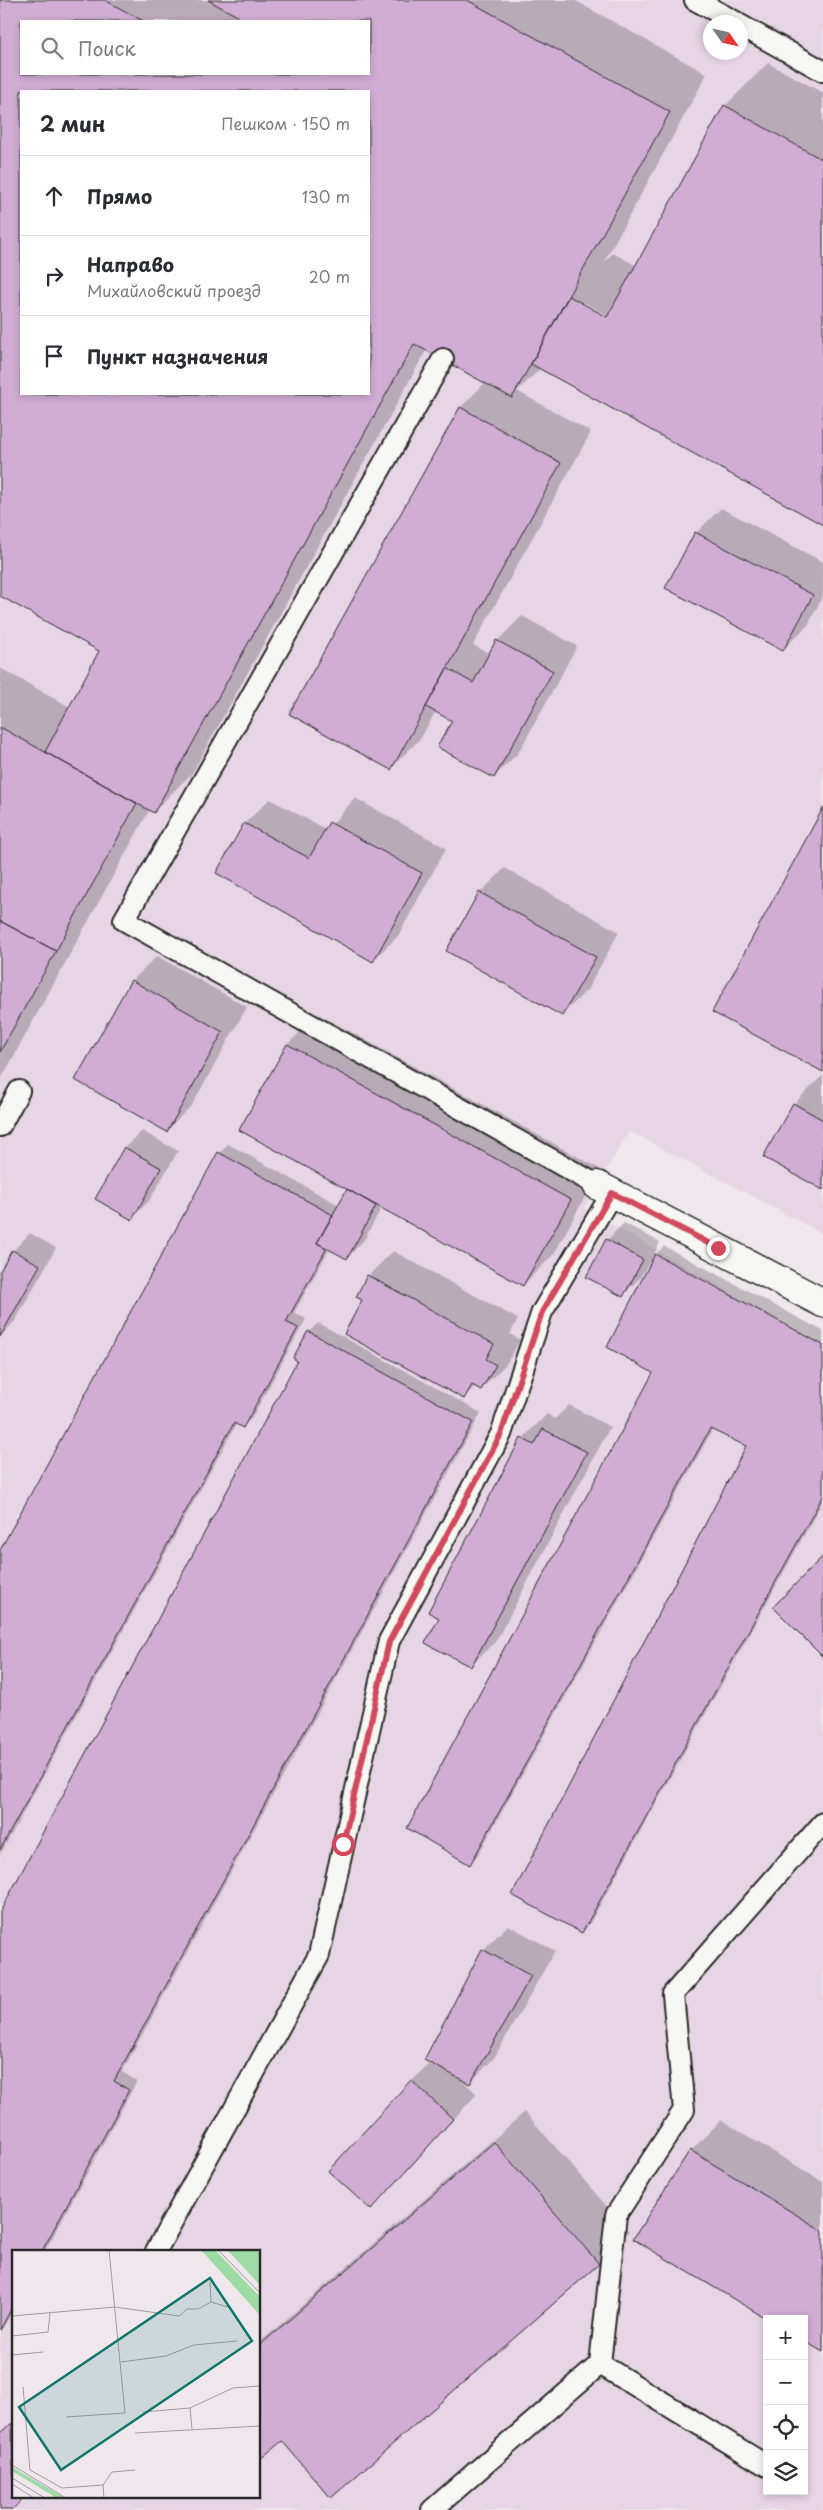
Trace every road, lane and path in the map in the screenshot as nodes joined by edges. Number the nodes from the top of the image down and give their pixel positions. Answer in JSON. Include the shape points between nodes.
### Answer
{"nodes":[{"id":1,"x":695,"y":0,"type":"edge"},
{"id":2,"x":723,"y":15,"type":"edge"},
{"id":3,"x":748,"y":29,"type":"edge"},
{"id":4,"x":823,"y":71,"type":"edge"},
{"id":5,"x":442,"y":360,"type":"dead end"},
{"id":6,"x":19,"y":1091,"type":"dead end"},
{"id":7,"x":0,"y":1126,"type":"edge"},
{"id":8,"x":605,"y":1189,"type":"junction"},
{"id":9,"x":823,"y":1303,"type":"edge"},
{"id":10,"x":823,"y":1823,"type":"edge"},
{"id":11,"x":157,"y":2250,"type":"edge"},
{"id":12,"x":600,"y":2364,"type":"junction"},
{"id":13,"x":763,"y":2464,"type":"edge"},
{"id":14,"x":432,"y":2510,"type":"edge"}],
"edges":[{"from":1,"to":2,"type":"lane"},
{"from":3,"to":4,"type":"lane"},
{"from":5,"to":8,"type":"lane","via":[[124,920]]},
{"from":6,"to":7,"type":"lane"},
{"from":8,"to":9,"type":"street"},
{"from":8,"to":11,"type":"lane","via":[[542,1312],[501,1434],[389,1642],[319,1955]]},
{"from":10,"to":12,"type":"lane","via":[[673,1994],[684,2110],[616,2215]]},
{"from":12,"to":13,"type":"lane"},
{"from":12,"to":14,"type":"lane"}]}
